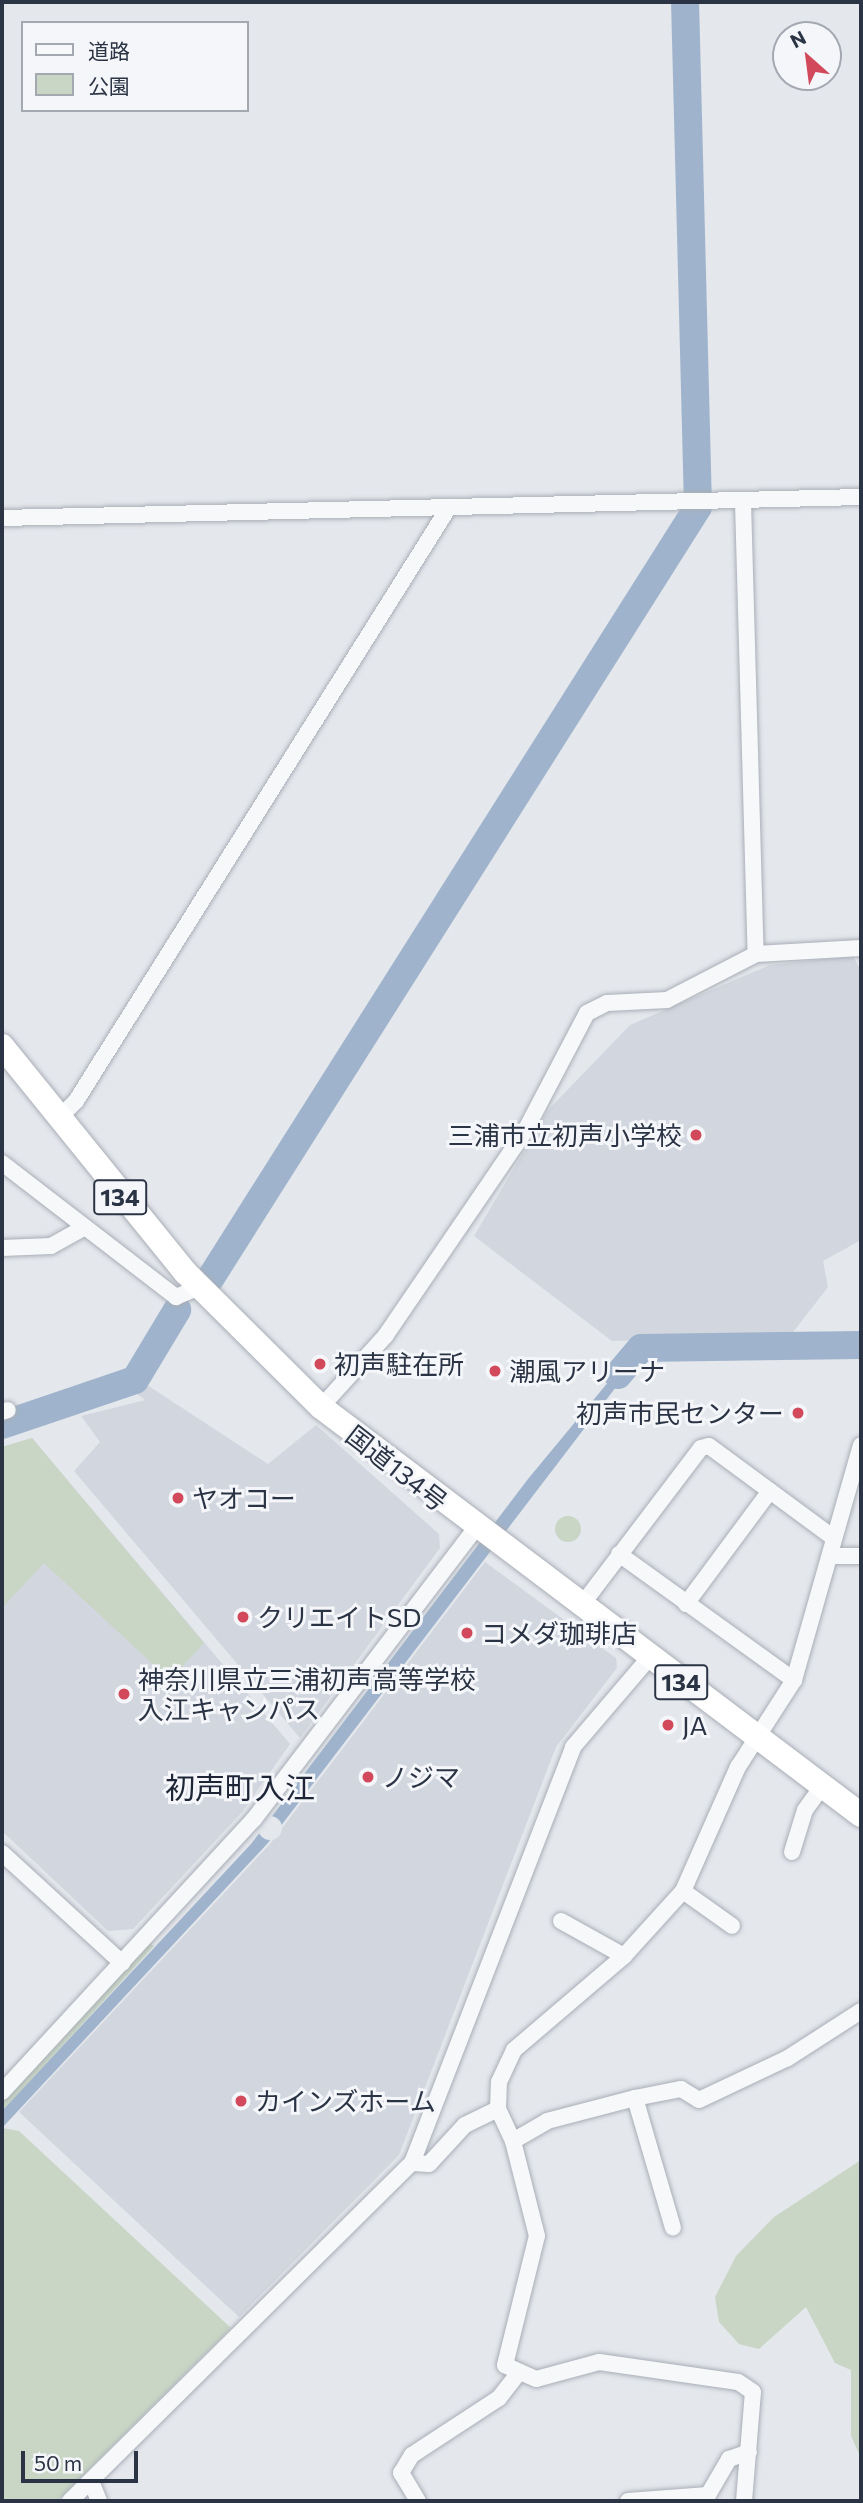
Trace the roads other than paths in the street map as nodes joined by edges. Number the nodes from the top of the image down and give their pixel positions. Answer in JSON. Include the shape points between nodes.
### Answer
{"nodes":[{"id":1,"x":861,"y":497,"type":"edge"},
{"id":2,"x":743,"y":502,"type":"junction"},
{"id":3,"x":449,"y":507,"type":"junction"},
{"id":4,"x":2,"y":518,"type":"edge"},
{"id":5,"x":861,"y":948,"type":"edge"},
{"id":6,"x":756,"y":954,"type":"junction"},
{"id":7,"x":2,"y":1046,"type":"edge"},
{"id":8,"x":58,"y":1119,"type":"junction"},
{"id":9,"x":2,"y":1163,"type":"edge"},
{"id":10,"x":83,"y":1227,"type":"junction"},
{"id":11,"x":2,"y":1248,"type":"edge"},
{"id":12,"x":199,"y":1287,"type":"junction"},
{"id":13,"x":321,"y":1407,"type":"junction"},
{"id":14,"x":861,"y":1445,"type":"edge"},
{"id":15,"x":770,"y":1492,"type":"junction"},
{"id":16,"x":476,"y":1530,"type":"junction"},
{"id":17,"x":834,"y":1538,"type":"junction"},
{"id":18,"x":619,"y":1554,"type":"junction"},
{"id":19,"x":830,"y":1556,"type":"junction"},
{"id":20,"x":861,"y":1556,"type":"edge"},
{"id":21,"x":686,"y":1604,"type":"junction"},
{"id":22,"x":580,"y":1606,"type":"junction"},
{"id":23,"x":649,"y":1658,"type":"junction"},
{"id":24,"x":794,"y":1680,"type":"junction"},
{"id":25,"x":756,"y":1738,"type":"junction"},
{"id":26,"x":822,"y":1787,"type":"junction"},
{"id":27,"x":861,"y":1815,"type":"edge"},
{"id":28,"x":792,"y":1852,"type":"dead end"},
{"id":29,"x":2,"y":1853,"type":"edge"},
{"id":30,"x":683,"y":1891,"type":"junction"},
{"id":31,"x":561,"y":1921,"type":"dead end"},
{"id":32,"x":732,"y":1926,"type":"dead end"},
{"id":33,"x":624,"y":1956,"type":"junction"},
{"id":34,"x":122,"y":1963,"type":"junction"},
{"id":35,"x":861,"y":2011,"type":"edge"},
{"id":36,"x":2,"y":2092,"type":"edge"},
{"id":37,"x":635,"y":2098,"type":"junction"},
{"id":38,"x":498,"y":2109,"type":"junction"},
{"id":39,"x":513,"y":2141,"type":"junction"},
{"id":40,"x":412,"y":2163,"type":"junction"},
{"id":41,"x":673,"y":2228,"type":"dead end"},
{"id":42,"x":517,"y":2375,"type":"junction"},
{"id":43,"x":749,"y":2452,"type":"junction"},
{"id":44,"x":91,"y":2481,"type":"junction"},
{"id":45,"x":70,"y":2501,"type":"edge"},
{"id":46,"x":99,"y":2501,"type":"edge"},
{"id":47,"x":416,"y":2501,"type":"edge"},
{"id":48,"x":628,"y":2501,"type":"edge"},
{"id":49,"x":744,"y":2501,"type":"edge"}],
"edges":[{"from":1,"to":2,"type":"street"},
{"from":2,"to":3,"type":"street"},
{"from":2,"to":6,"type":"street"},
{"from":3,"to":4,"type":"street"},
{"from":3,"to":8,"type":"street","via":[[76,1101]]},
{"from":5,"to":6,"type":"street"},
{"from":6,"to":13,"type":"street","via":[[667,1000],[607,1003],[587,1013],[525,1131],[386,1335]]},
{"from":7,"to":8,"type":"highway","name":"国道134号","number":"134"},
{"from":8,"to":12,"type":"highway","name":"国道134号","number":"134"},
{"from":9,"to":10,"type":"street"},
{"from":10,"to":11,"type":"street","via":[[51,1246]]},
{"from":10,"to":12,"type":"street","via":[[176,1297]]},
{"from":12,"to":13,"type":"highway","name":"国道134号","number":"134"},
{"from":13,"to":16,"type":"highway","name":"国道134号","number":"134"},
{"from":14,"to":17,"type":"street"},
{"from":15,"to":17,"type":"street"},
{"from":15,"to":18,"type":"street","via":[[709,1446],[701,1448]]},
{"from":15,"to":21,"type":"street"},
{"from":16,"to":22,"type":"highway","name":"国道134号","number":"134"},
{"from":16,"to":34,"type":"street","via":[[254,1819]]},
{"from":17,"to":19,"type":"street"},
{"from":18,"to":21,"type":"street"},
{"from":18,"to":22,"type":"street"},
{"from":19,"to":20,"type":"street"},
{"from":19,"to":24,"type":"street"},
{"from":21,"to":24,"type":"street"},
{"from":22,"to":23,"type":"highway","name":"国道134号","number":"134"},
{"from":23,"to":25,"type":"highway","name":"国道134号","number":"134"},
{"from":23,"to":40,"type":"street","via":[[573,1746]]},
{"from":24,"to":25,"type":"street"},
{"from":25,"to":26,"type":"highway","name":"国道134号","number":"134"},
{"from":25,"to":30,"type":"street"},
{"from":26,"to":27,"type":"highway","name":"国道134号","number":"134"},
{"from":26,"to":28,"type":"street","via":[[805,1810]]},
{"from":29,"to":34,"type":"street"},
{"from":30,"to":32,"type":"street"},
{"from":30,"to":33,"type":"street"},
{"from":31,"to":33,"type":"street"},
{"from":33,"to":38,"type":"street","via":[[503,2064]]},
{"from":34,"to":36,"type":"street"},
{"from":35,"to":37,"type":"street","via":[[788,2058],[699,2099],[681,2089]]},
{"from":37,"to":39,"type":"street","via":[[547,2121]]},
{"from":37,"to":41,"type":"street"},
{"from":38,"to":39,"type":"street"},
{"from":38,"to":40,"type":"street","via":[[465,2125],[429,2164]]},
{"from":39,"to":42,"type":"street","via":[[537,2236],[520,2314],[504,2349],[505,2365]]},
{"from":40,"to":44,"type":"street"},
{"from":42,"to":43,"type":"street","via":[[536,2379],[599,2362],[738,2382],[753,2392]]},
{"from":42,"to":47,"type":"street","via":[[499,2398],[412,2455],[401,2473]]},
{"from":43,"to":48,"type":"street","via":[[729,2459],[708,2495]]},
{"from":43,"to":49,"type":"street"},
{"from":44,"to":45,"type":"street"},
{"from":44,"to":46,"type":"street"}]}
